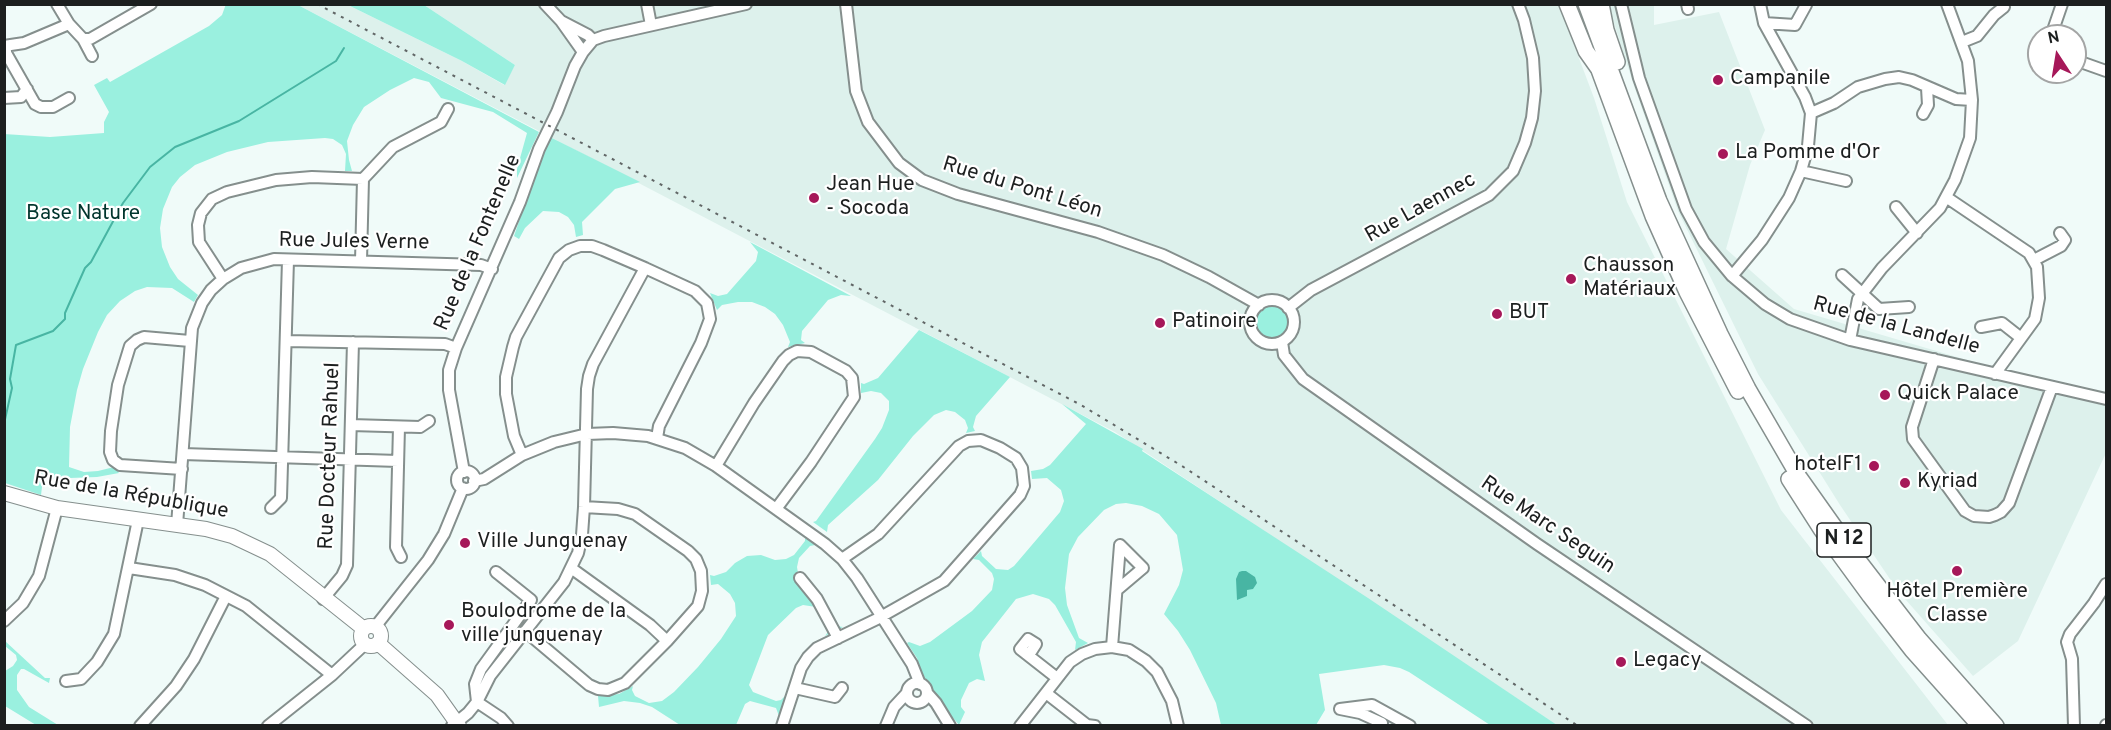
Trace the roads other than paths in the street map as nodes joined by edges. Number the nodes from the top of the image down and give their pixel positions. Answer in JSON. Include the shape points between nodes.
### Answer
{"nodes":[{"id":1,"x":57,"y":4,"type":"edge"},
{"id":2,"x":151,"y":4,"type":"edge"},
{"id":3,"x":545,"y":4,"type":"edge"},
{"id":4,"x":647,"y":4,"type":"edge"},
{"id":5,"x":746,"y":4,"type":"edge"},
{"id":6,"x":846,"y":4,"type":"edge"},
{"id":7,"x":1518,"y":4,"type":"edge"},
{"id":8,"x":1567,"y":4,"type":"edge"},
{"id":9,"x":1578,"y":4,"type":"edge"},
{"id":10,"x":1586,"y":4,"type":"edge"},
{"id":11,"x":1601,"y":4,"type":"edge"},
{"id":12,"x":1622,"y":4,"type":"edge"},
{"id":13,"x":1760,"y":4,"type":"edge"},
{"id":14,"x":1947,"y":4,"type":"edge"},
{"id":15,"x":2062,"y":4,"type":"edge"},
{"id":16,"x":1806,"y":5,"type":"edge"},
{"id":17,"x":2004,"y":7,"type":"dead end"},
{"id":18,"x":561,"y":21,"type":"junction"},
{"id":19,"x":1764,"y":23,"type":"junction"},
{"id":20,"x":69,"y":24,"type":"junction"},
{"id":21,"x":2055,"y":24,"type":"edge"},
{"id":22,"x":651,"y":25,"type":"junction"},
{"id":23,"x":82,"y":39,"type":"junction"},
{"id":24,"x":593,"y":40,"type":"junction"},
{"id":25,"x":1962,"y":42,"type":"junction"},
{"id":26,"x":5,"y":46,"type":"edge"},
{"id":27,"x":583,"y":52,"type":"junction"},
{"id":28,"x":92,"y":56,"type":"dead end"},
{"id":29,"x":2087,"y":65,"type":"edge"},
{"id":30,"x":1598,"y":68,"type":"junction"},
{"id":31,"x":2106,"y":73,"type":"edge"},
{"id":32,"x":1927,"y":88,"type":"junction"},
{"id":33,"x":27,"y":89,"type":"junction"},
{"id":34,"x":4,"y":98,"type":"edge"},
{"id":35,"x":69,"y":98,"type":"dead end"},
{"id":36,"x":1972,"y":100,"type":"junction"},
{"id":37,"x":448,"y":109,"type":"dead end"},
{"id":38,"x":1811,"y":113,"type":"junction"},
{"id":39,"x":1923,"y":114,"type":"dead end"},
{"id":40,"x":1801,"y":171,"type":"junction"},
{"id":41,"x":363,"y":179,"type":"junction"},
{"id":42,"x":1846,"y":181,"type":"dead end"},
{"id":43,"x":1946,"y":197,"type":"junction"},
{"id":44,"x":1896,"y":207,"type":"dead end"},
{"id":45,"x":1917,"y":233,"type":"junction"},
{"id":46,"x":2060,"y":233,"type":"dead end"},
{"id":47,"x":288,"y":260,"type":"junction"},
{"id":48,"x":2034,"y":260,"type":"junction"},
{"id":49,"x":361,"y":261,"type":"junction"},
{"id":50,"x":645,"y":268,"type":"junction"},
{"id":51,"x":492,"y":269,"type":"junction"},
{"id":52,"x":1842,"y":275,"type":"dead end"},
{"id":53,"x":1732,"y":276,"type":"junction"},
{"id":54,"x":223,"y":279,"type":"junction"},
{"id":55,"x":1862,"y":294,"type":"junction"},
{"id":56,"x":1259,"y":305,"type":"junction"},
{"id":57,"x":1909,"y":307,"type":"dead end"},
{"id":58,"x":1288,"y":308,"type":"junction"},
{"id":59,"x":1714,"y":320,"type":"junction"},
{"id":60,"x":1981,"y":327,"type":"dead end"},
{"id":61,"x":2021,"y":338,"type":"junction"},
{"id":62,"x":1850,"y":340,"type":"junction"},
{"id":63,"x":190,"y":341,"type":"junction"},
{"id":64,"x":286,"y":341,"type":"junction"},
{"id":65,"x":353,"y":342,"type":"junction"},
{"id":66,"x":1282,"y":342,"type":"junction"},
{"id":67,"x":456,"y":348,"type":"junction"},
{"id":68,"x":1934,"y":359,"type":"junction"},
{"id":69,"x":1995,"y":374,"type":"junction"},
{"id":70,"x":2052,"y":387,"type":"junction"},
{"id":71,"x":2106,"y":399,"type":"edge"},
{"id":72,"x":429,"y":422,"type":"dead end"},
{"id":73,"x":351,"y":425,"type":"junction"},
{"id":74,"x":399,"y":427,"type":"junction"},
{"id":75,"x":587,"y":434,"type":"junction"},
{"id":76,"x":657,"y":438,"type":"junction"},
{"id":77,"x":183,"y":454,"type":"junction"},
{"id":78,"x":522,"y":455,"type":"junction"},
{"id":79,"x":282,"y":458,"type":"junction"},
{"id":80,"x":350,"y":460,"type":"junction"},
{"id":81,"x":398,"y":461,"type":"junction"},
{"id":82,"x":716,"y":466,"type":"junction"},
{"id":83,"x":182,"y":469,"type":"junction"},
{"id":84,"x":471,"y":476,"type":"junction"},
{"id":85,"x":4,"y":493,"type":"edge"},
{"id":86,"x":584,"y":507,"type":"junction"},
{"id":87,"x":57,"y":508,"type":"junction"},
{"id":88,"x":271,"y":508,"type":"dead end"},
{"id":89,"x":776,"y":509,"type":"junction"},
{"id":90,"x":138,"y":520,"type":"junction"},
{"id":91,"x":177,"y":525,"type":"junction"},
{"id":92,"x":401,"y":557,"type":"dead end"},
{"id":93,"x":842,"y":559,"type":"junction"},
{"id":94,"x":129,"y":568,"type":"junction"},
{"id":95,"x":571,"y":568,"type":"junction"},
{"id":96,"x":496,"y":572,"type":"dead end"},
{"id":97,"x":800,"y":578,"type":"dead end"},
{"id":98,"x":2106,"y":584,"type":"edge"},
{"id":99,"x":1117,"y":590,"type":"dead end"},
{"id":100,"x":226,"y":596,"type":"junction"},
{"id":101,"x":323,"y":599,"type":"junction"},
{"id":102,"x":882,"y":616,"type":"junction"},
{"id":103,"x":4,"y":621,"type":"edge"},
{"id":104,"x":369,"y":628,"type":"junction"},
{"id":105,"x":525,"y":631,"type":"junction"},
{"id":106,"x":838,"y":638,"type":"junction"},
{"id":107,"x":667,"y":641,"type":"junction"},
{"id":108,"x":371,"y":643,"type":"junction"},
{"id":109,"x":1112,"y":647,"type":"junction"},
{"id":110,"x":1029,"y":655,"type":"dead end"},
{"id":111,"x":332,"y":675,"type":"junction"},
{"id":112,"x":1057,"y":678,"type":"junction"},
{"id":113,"x":66,"y":681,"type":"dead end"},
{"id":114,"x":917,"y":684,"type":"junction"},
{"id":115,"x":795,"y":688,"type":"junction"},
{"id":116,"x":842,"y":688,"type":"dead end"},
{"id":117,"x":1046,"y":693,"type":"junction"},
{"id":118,"x":927,"y":694,"type":"junction"},
{"id":119,"x":907,"y":696,"type":"junction"},
{"id":120,"x":477,"y":702,"type":"junction"},
{"id":121,"x":919,"y":704,"type":"junction"},
{"id":122,"x":940,"y":710,"type":"junction"},
{"id":123,"x":1383,"y":720,"type":"edge"},
{"id":124,"x":888,"y":721,"type":"edge"},
{"id":125,"x":456,"y":725,"type":"edge"},
{"id":126,"x":140,"y":726,"type":"edge"},
{"id":127,"x":268,"y":726,"type":"edge"},
{"id":128,"x":508,"y":726,"type":"edge"},
{"id":129,"x":782,"y":726,"type":"edge"},
{"id":130,"x":950,"y":726,"type":"edge"},
{"id":131,"x":1020,"y":726,"type":"edge"},
{"id":132,"x":1095,"y":726,"type":"edge"},
{"id":133,"x":1178,"y":726,"type":"edge"},
{"id":134,"x":1410,"y":726,"type":"edge"},
{"id":135,"x":1807,"y":726,"type":"edge"},
{"id":136,"x":1980,"y":726,"type":"edge"},
{"id":137,"x":1996,"y":726,"type":"edge"},
{"id":138,"x":2074,"y":726,"type":"edge"}],
"edges":[{"from":1,"to":20,"type":"street"},
{"from":2,"to":23,"type":"street","via":[[90,39]]},
{"from":3,"to":18,"type":"street"},
{"from":4,"to":22,"type":"street"},
{"from":5,"to":22,"type":"street"},
{"from":6,"to":56,"type":"street","name":"Rue du Pont Léon","via":[[856,91],[868,122],[899,163],[922,180],[1163,255]]},
{"from":7,"to":58,"type":"street","name":"Rue Laennec","via":[[1533,58],[1535,91],[1532,118],[1513,171],[1489,195],[1311,290]]},
{"from":8,"to":30,"type":"highway","via":[[1586,51]]},
{"from":9,"to":30,"type":"highway","number":"N 12"},
{"from":10,"to":59,"type":"highway","number":"N 12","via":[[1659,201]]},
{"from":11,"to":59,"type":"highway","via":[[1649,159]]},
{"from":12,"to":53,"type":"street","name":"Rue de la Landelle","via":[[1639,78],[1686,209],[1704,242]]},
{"from":13,"to":19,"type":"street"},
{"from":14,"to":25,"type":"street"},
{"from":15,"to":21,"type":"street"},
{"from":16,"to":19,"type":"street","via":[[1795,25]]},
{"from":17,"to":25,"type":"street","via":[[1977,36]]},
{"from":18,"to":24,"type":"street"},
{"from":18,"to":27,"type":"street"},
{"from":19,"to":38,"type":"street"},
{"from":20,"to":23,"type":"street"},
{"from":20,"to":26,"type":"street","via":[[24,43]]},
{"from":22,"to":24,"type":"street"},
{"from":23,"to":28,"type":"street"},
{"from":24,"to":27,"type":"street","name":"Rue de la Fontenelle"},
{"from":25,"to":36,"type":"street"},
{"from":26,"to":33,"type":"street"},
{"from":27,"to":51,"type":"street","name":"Rue de la Fontenelle","via":[[539,149]]},
{"from":29,"to":31,"type":"street"},
{"from":30,"to":136,"type":"highway","number":"N 12","via":[[1639,183],[1687,292],[1768,444],[1821,529],[1870,597]]},
{"from":32,"to":36,"type":"street","via":[[1956,99]]},
{"from":32,"to":38,"type":"street","via":[[1899,77],[1885,79],[1858,87]]},
{"from":32,"to":39,"type":"street","via":[[1928,105]]},
{"from":33,"to":34,"type":"street","via":[[21,97]]},
{"from":33,"to":35,"type":"street","via":[[41,108],[53,107]]},
{"from":36,"to":43,"type":"street","via":[[1970,138]]},
{"from":37,"to":41,"type":"street","via":[[441,122],[393,147]]},
{"from":38,"to":40,"type":"street"},
{"from":40,"to":42,"type":"street"},
{"from":40,"to":53,"type":"street","via":[[1775,220]]},
{"from":41,"to":49,"type":"street"},
{"from":41,"to":54,"type":"street","via":[[276,180],[212,199],[201,213],[199,242]]},
{"from":43,"to":45,"type":"street"},
{"from":43,"to":48,"type":"street","via":[[2016,243]]},
{"from":44,"to":45,"type":"street"},
{"from":45,"to":55,"type":"street"},
{"from":46,"to":48,"type":"street","via":[[2065,240],[2061,246]]},
{"from":47,"to":49,"type":"street","name":"Rue Jules Verne"},
{"from":47,"to":54,"type":"street","name":"Rue Jules Verne","via":[[259,262]]},
{"from":47,"to":64,"type":"street"},
{"from":48,"to":61,"type":"street","via":[[2039,298],[2035,319]]},
{"from":49,"to":51,"type":"street","name":"Rue Jules Verne","via":[[481,265]]},
{"from":50,"to":75,"type":"street","via":[[592,364],[587,389]]},
{"from":50,"to":76,"type":"street","via":[[695,291],[707,303],[710,318],[659,426]]},
{"from":50,"to":78,"type":"street","via":[[592,246],[580,246],[559,258],[516,337],[508,362],[506,394]]},
{"from":51,"to":67,"type":"street","name":"Rue de la Fontenelle"},
{"from":52,"to":55,"type":"street"},
{"from":53,"to":62,"type":"street","name":"Rue de la Landelle","via":[[1790,319]]},
{"from":54,"to":63,"type":"street","name":"Rue Jules Verne","via":[[202,303]]},
{"from":55,"to":57,"type":"street","via":[[1879,309]]},
{"from":55,"to":62,"type":"street"},
{"from":56,"to":58,"type":"street","via":[[1271,300]]},
{"from":56,"to":66,"type":"street","via":[[1251,317],[1252,331],[1268,344]]},
{"from":58,"to":66,"type":"street","via":[[1294,326]]},
{"from":59,"to":137,"type":"highway","number":"N 12","via":[[1799,477],[1919,639]]},
{"from":60,"to":61,"type":"street","via":[[2002,323]]},
{"from":61,"to":69,"type":"street"},
{"from":62,"to":68,"type":"street","name":"Rue de la Landelle"},
{"from":63,"to":77,"type":"street","name":"Rue Jules Verne"},
{"from":63,"to":83,"type":"street","via":[[144,337],[130,346],[118,385],[111,430],[110,453],[120,465]]},
{"from":64,"to":65,"type":"street"},
{"from":64,"to":79,"type":"street"},
{"from":65,"to":67,"type":"street","via":[[445,344]]},
{"from":65,"to":73,"type":"street","name":"Rue Docteur Rahuel"},
{"from":66,"to":135,"type":"street","name":"Rue Marc Seguin","via":[[1284,355],[1303,379],[1537,544]]},
{"from":67,"to":84,"type":"street","name":"Rue de la Fontenelle","via":[[449,370],[449,390]]},
{"from":68,"to":69,"type":"street","name":"Rue de la Landelle"},
{"from":68,"to":70,"type":"street","via":[[1912,427],[1913,439],[1965,511],[1974,516],[1995,515],[2008,503]]},
{"from":69,"to":70,"type":"street","name":"Rue de la Landelle"},
{"from":70,"to":71,"type":"street","name":"Rue de la Landelle"},
{"from":72,"to":74,"type":"street","via":[[420,427]]},
{"from":73,"to":74,"type":"street"},
{"from":73,"to":80,"type":"street","name":"Rue Docteur Rahuel"},
{"from":74,"to":81,"type":"street"},
{"from":75,"to":76,"type":"street"},
{"from":75,"to":78,"type":"street"},
{"from":75,"to":86,"type":"street"},
{"from":76,"to":82,"type":"street"},
{"from":77,"to":79,"type":"street"},
{"from":77,"to":83,"type":"street","name":"Rue Jules Verne"},
{"from":78,"to":84,"type":"street","via":[[484,479]]},
{"from":79,"to":80,"type":"street"},
{"from":79,"to":88,"type":"street","via":[[281,498]]},
{"from":80,"to":81,"type":"street"},
{"from":80,"to":101,"type":"street","name":"Rue Docteur Rahuel","via":[[347,565]]},
{"from":81,"to":92,"type":"street","via":[[396,547]]},
{"from":82,"to":89,"type":"street"},
{"from":82,"to":89,"type":"street","via":[[789,355],[811,351],[846,371],[852,378],[854,397]]},
{"from":83,"to":91,"type":"street","name":"Rue Jules Verne"},
{"from":84,"to":104,"type":"street","name":"Rue de la Fontenelle","via":[[460,474],[457,479],[463,488],[444,534],[428,560]]},
{"from":85,"to":87,"type":"main road","name":"Rue de la République"},
{"from":86,"to":95,"type":"street","via":[[582,535]]},
{"from":86,"to":107,"type":"street","via":[[635,514],[696,559],[703,579],[698,606]]},
{"from":87,"to":90,"type":"main road","name":"Rue de la République"},
{"from":87,"to":103,"type":"street","via":[[39,576],[23,603]]},
{"from":89,"to":93,"type":"street"},
{"from":90,"to":91,"type":"main road","name":"Rue de la République"},
{"from":90,"to":94,"type":"street"},
{"from":91,"to":101,"type":"main road","name":"Rue de la République","via":[[232,536],[270,554]]},
{"from":93,"to":102,"type":"street"},
{"from":93,"to":102,"type":"street","via":[[885,527],[959,446],[981,440],[1016,458],[1024,486],[1012,506],[944,580]]},
{"from":94,"to":100,"type":"street","via":[[175,575]]},
{"from":94,"to":113,"type":"street","via":[[114,634],[81,679]]},
{"from":95,"to":105,"type":"street"},
{"from":95,"to":107,"type":"street"},
{"from":96,"to":120,"type":"street","via":[[531,600],[481,669],[475,684]]},
{"from":97,"to":106,"type":"street","via":[[817,599]]},
{"from":98,"to":138,"type":"street","via":[[2067,642],[2072,659]]},
{"from":99,"to":109,"type":"street"},
{"from":100,"to":111,"type":"street","via":[[246,606]]},
{"from":100,"to":126,"type":"street","via":[[194,659]]},
{"from":101,"to":104,"type":"main road","name":"Rue de la République"},
{"from":102,"to":106,"type":"street"},
{"from":102,"to":114,"type":"street","via":[[912,663]]},
{"from":104,"to":108,"type":"main road","via":[[361,639]]},
{"from":105,"to":107,"type":"street","via":[[589,685],[608,690],[620,687]]},
{"from":105,"to":120,"type":"street","via":[[490,676]]},
{"from":106,"to":115,"type":"street","via":[[808,657]]},
{"from":108,"to":111,"type":"street"},
{"from":108,"to":125,"type":"main road","via":[[437,695]]},
{"from":109,"to":112,"type":"street","via":[[1082,654]]},
{"from":109,"to":133,"type":"street","via":[[1129,650],[1157,672],[1172,701]]},
{"from":110,"to":112,"type":"street"},
{"from":111,"to":127,"type":"street"},
{"from":112,"to":117,"type":"street"},
{"from":114,"to":118,"type":"street","via":[[926,688]]},
{"from":114,"to":119,"type":"street","via":[[909,687]]},
{"from":115,"to":116,"type":"street","via":[[835,697]]},
{"from":115,"to":129,"type":"street"},
{"from":117,"to":131,"type":"street"},
{"from":117,"to":132,"type":"street","via":[[1087,725]]},
{"from":118,"to":121,"type":"street"},
{"from":118,"to":122,"type":"street"},
{"from":119,"to":121,"type":"street"},
{"from":119,"to":124,"type":"street","via":[[894,707]]},
{"from":120,"to":125,"type":"street"},
{"from":120,"to":128,"type":"street"},
{"from":121,"to":122,"type":"street"},
{"from":122,"to":130,"type":"street"},
{"from":123,"to":134,"type":"street"}]}
